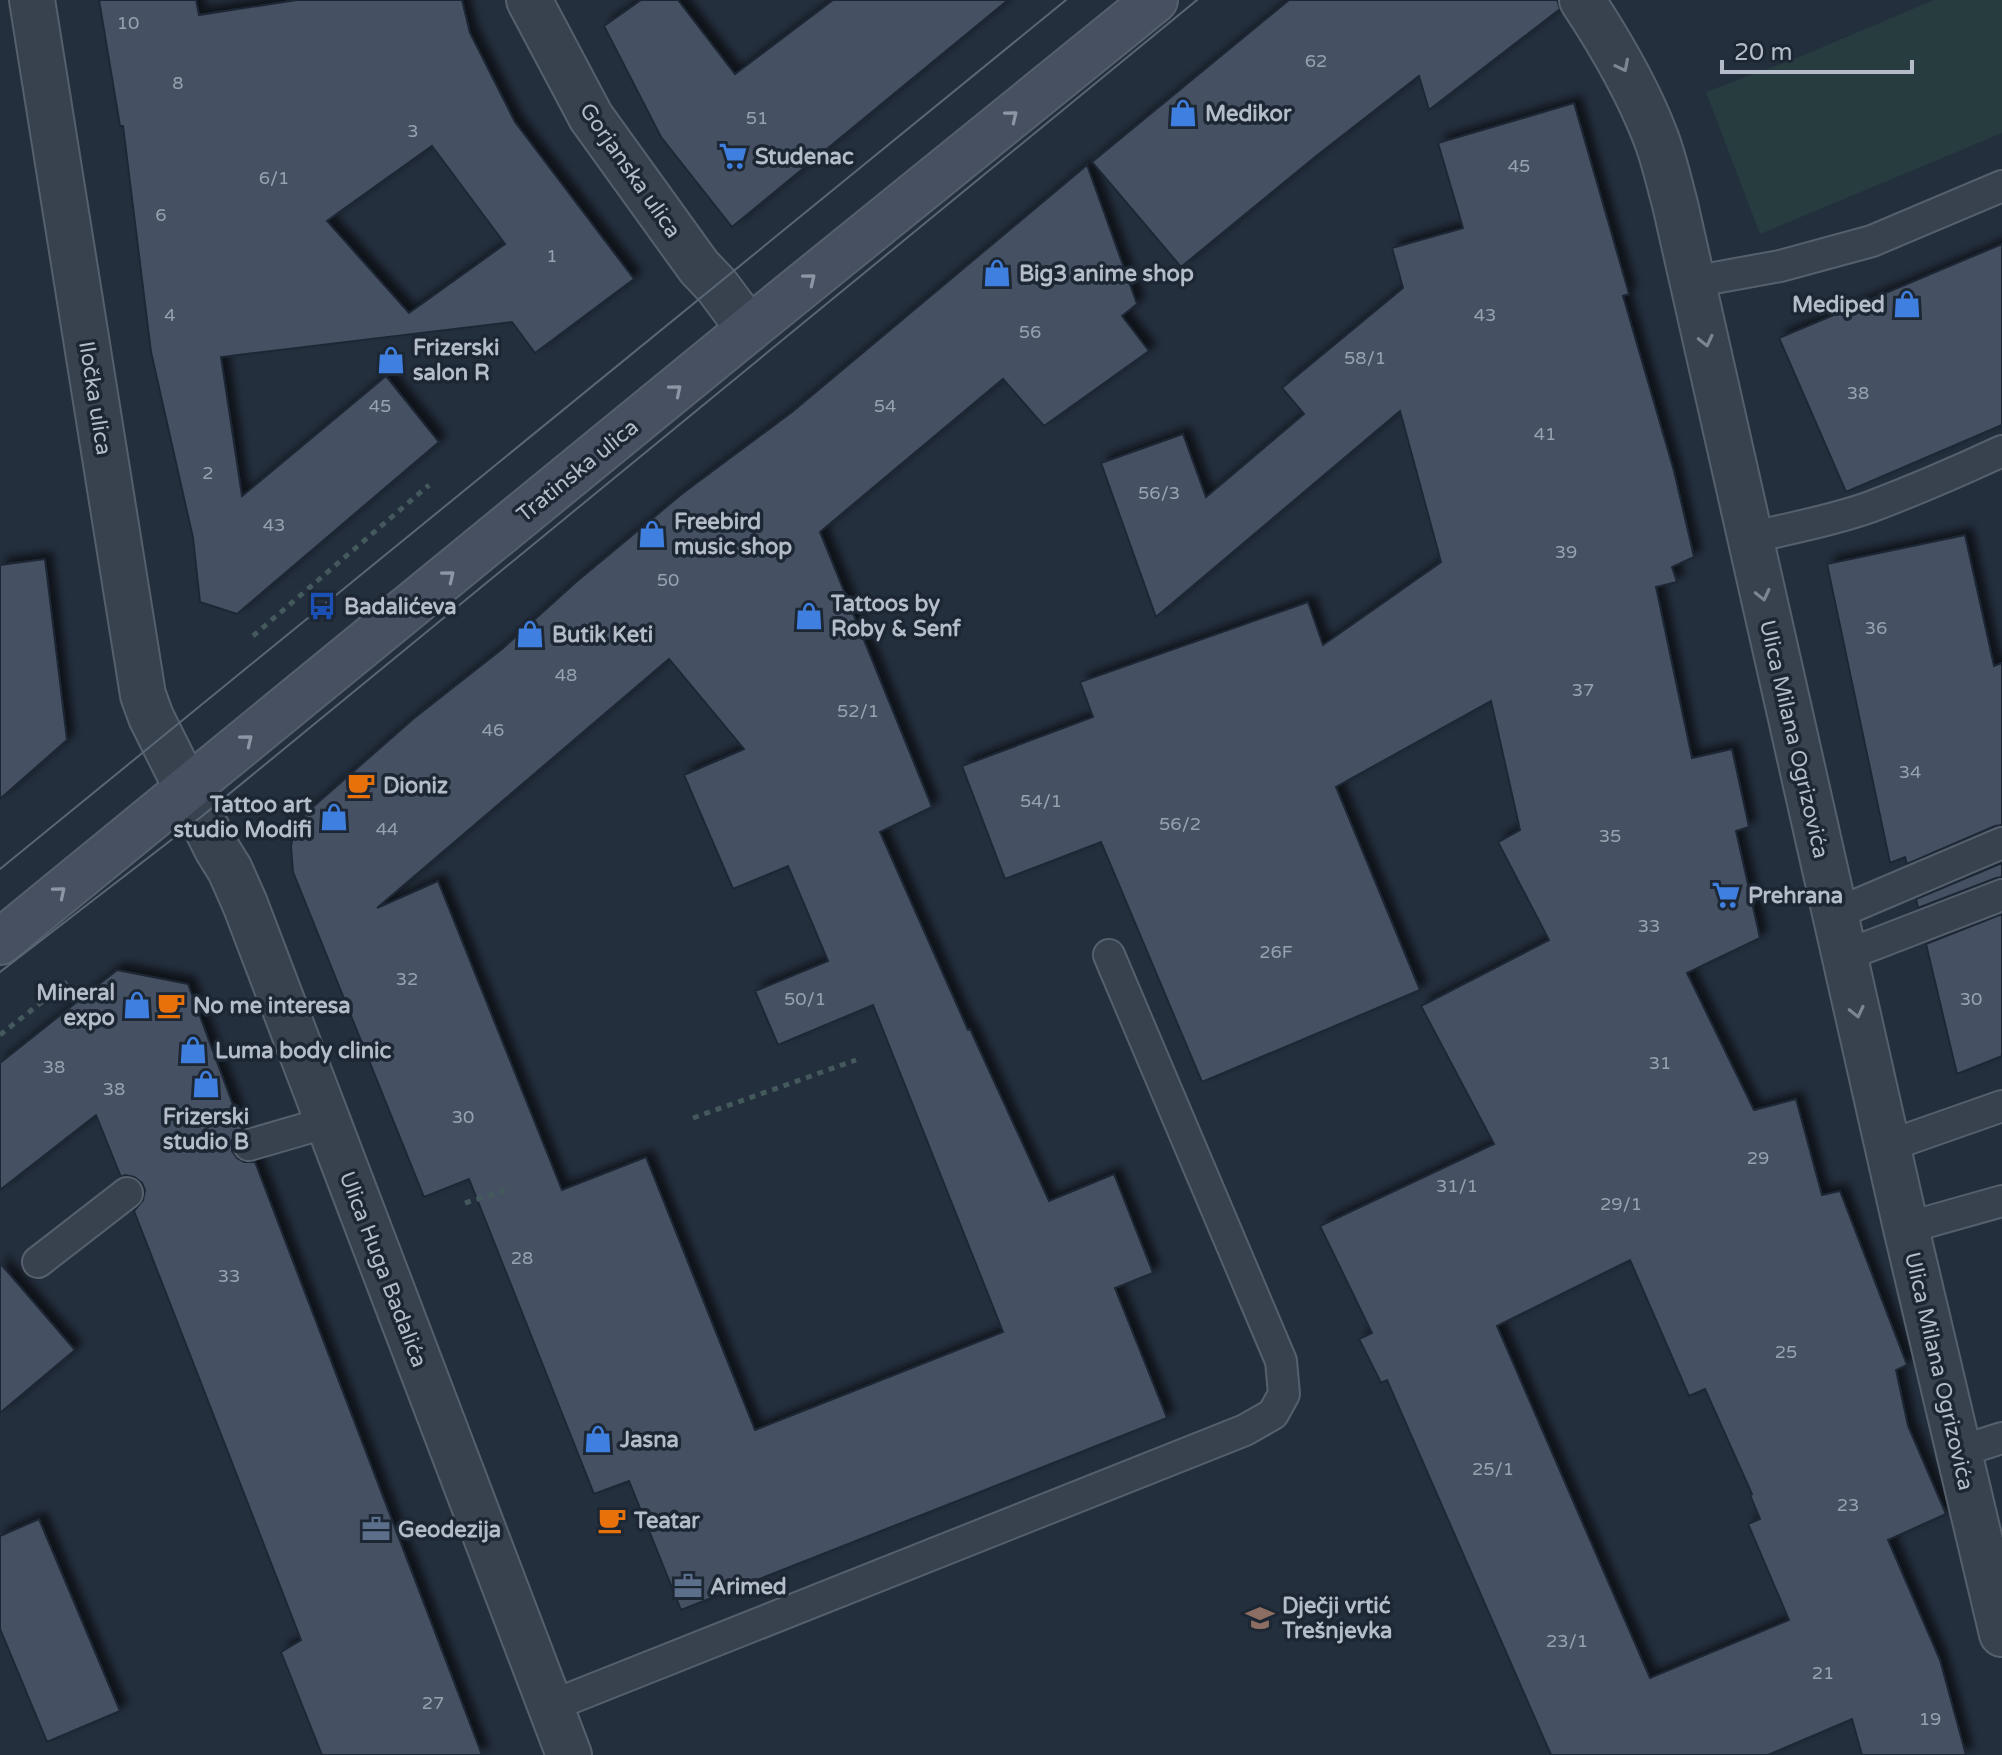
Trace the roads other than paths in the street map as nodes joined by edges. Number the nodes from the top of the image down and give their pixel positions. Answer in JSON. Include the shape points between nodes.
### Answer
{"nodes":[{"id":1,"x":32,"y":0,"type":"edge"},
{"id":2,"x":529,"y":0,"type":"edge"},
{"id":3,"x":1155,"y":0,"type":"edge"},
{"id":4,"x":1582,"y":0,"type":"edge"},
{"id":5,"x":2002,"y":186,"type":"edge"},
{"id":6,"x":1692,"y":282,"type":"junction"},
{"id":7,"x":749,"y":329,"type":"junction"},
{"id":8,"x":2002,"y":451,"type":"edge"},
{"id":9,"x":1750,"y":538,"type":"junction"},
{"id":10,"x":186,"y":788,"type":"junction"},
{"id":11,"x":2002,"y":843,"type":"edge"},
{"id":12,"x":2002,"y":895,"type":"edge"},
{"id":13,"x":1835,"y":914,"type":"junction"},
{"id":14,"x":0,"y":942,"type":"edge"},
{"id":15,"x":1109,"y":955,"type":"dead end"},
{"id":16,"x":1844,"y":956,"type":"junction"},
{"id":17,"x":2002,"y":1106,"type":"edge"},
{"id":18,"x":328,"y":1122,"type":"junction"},
{"id":19,"x":249,"y":1145,"type":"dead end"},
{"id":20,"x":1888,"y":1146,"type":"junction"},
{"id":21,"x":127,"y":1193,"type":"dead end"},
{"id":22,"x":2002,"y":1201,"type":"edge"},
{"id":23,"x":1906,"y":1228,"type":"junction"},
{"id":24,"x":38,"y":1262,"type":"dead end"},
{"id":25,"x":2002,"y":1438,"type":"edge"},
{"id":26,"x":1958,"y":1452,"type":"junction"},
{"id":27,"x":2002,"y":1634,"type":"edge"},
{"id":28,"x":551,"y":1706,"type":"junction"},
{"id":29,"x":569,"y":1755,"type":"edge"}],
"edges":[{"from":1,"to":10,"type":"street","name":"Iločka ulica","via":[[143,695]]},
{"from":2,"to":7,"type":"street","name":"Gorjanska ulica","via":[[591,117]]},
{"from":7,"to":3,"type":"street","name":"Tratinska ulica","one_way":true},
{"from":4,"to":6,"type":"street","name":"Ulica Milana Ogrizovića","one_way":true,"via":[[1616,52],[1657,140]]},
{"from":5,"to":6,"type":"lane","via":[[1872,241]]},
{"from":6,"to":9,"type":"street","name":"Ulica Milana Ogrizovića","one_way":true},
{"from":10,"to":7,"type":"street","name":"Tratinska ulica","one_way":true},
{"from":8,"to":9,"type":"lane","via":[[1868,507]]},
{"from":9,"to":13,"type":"street","name":"Ulica Milana Ogrizovića","one_way":true},
{"from":14,"to":10,"type":"street","name":"Tratinska ulica","one_way":true},
{"from":10,"to":18,"type":"street","name":"Ulica Huga Badalića","via":[[235,881]]},
{"from":11,"to":13,"type":"lane"},
{"from":12,"to":16,"type":"lane"},
{"from":13,"to":16,"type":"street","name":"Ulica Milana Ogrizovića"},
{"from":15,"to":28,"type":"lane","via":[[1281,1361],[1284,1394],[1273,1414],[1245,1430]]},
{"from":16,"to":20,"type":"street","name":"Ulica Milana Ogrizovića","one_way":true},
{"from":17,"to":20,"type":"lane"},
{"from":18,"to":19,"type":"lane"},
{"from":18,"to":28,"type":"street","name":"Ulica Huga Badalića"},
{"from":20,"to":23,"type":"street","name":"Ulica Milana Ogrizovića"},
{"from":21,"to":24,"type":"lane"},
{"from":22,"to":23,"type":"lane"},
{"from":23,"to":26,"type":"street","name":"Ulica Milana Ogrizovića"},
{"from":25,"to":26,"type":"lane"},
{"from":26,"to":27,"type":"street","name":"Ulica Milana Ogrizovića"},
{"from":28,"to":29,"type":"street","name":"Ulica Huga Badalića"}]}
